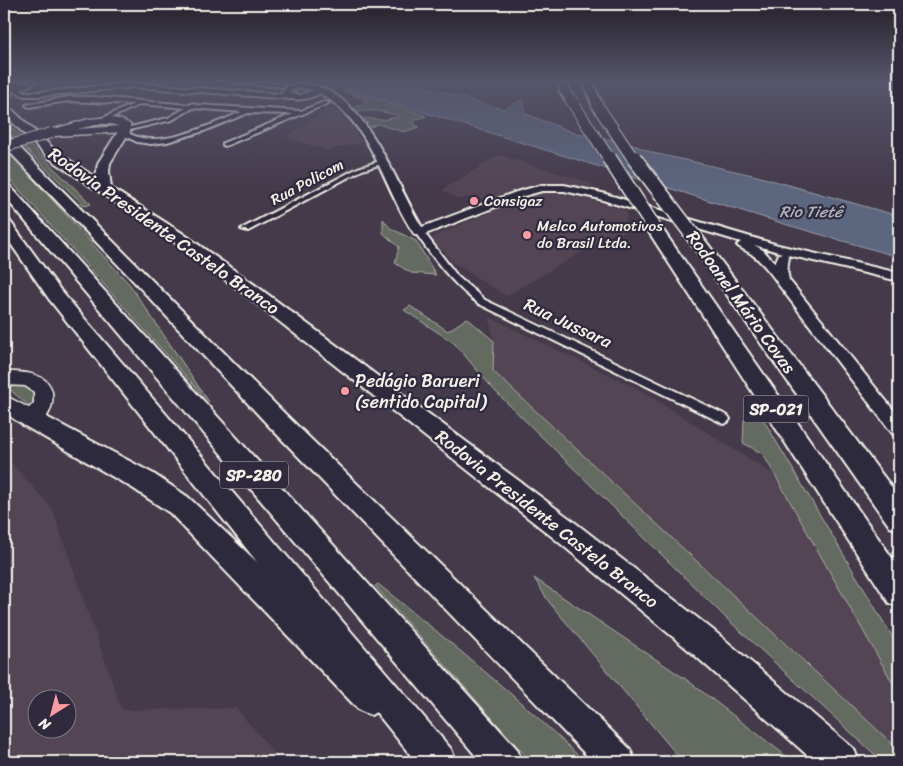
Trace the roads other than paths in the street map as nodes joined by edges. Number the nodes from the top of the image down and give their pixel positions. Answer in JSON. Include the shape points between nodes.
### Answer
{"nodes":[{"id":1,"x":19,"y":118,"type":"edge"},
{"id":2,"x":107,"y":118,"type":"edge"},
{"id":3,"x":167,"y":118,"type":"edge"},
{"id":4,"x":231,"y":118,"type":"edge"},
{"id":5,"x":290,"y":118,"type":"edge"},
{"id":6,"x":356,"y":118,"type":"edge"},
{"id":7,"x":586,"y":118,"type":"edge"},
{"id":8,"x":606,"y":118,"type":"edge"},
{"id":9,"x":100,"y":121,"type":"junction"},
{"id":10,"x":78,"y":128,"type":"junction"},
{"id":11,"x":126,"y":129,"type":"junction"},
{"id":12,"x":52,"y":133,"type":"joint"},
{"id":13,"x":4,"y":139,"type":"edge"},
{"id":14,"x":225,"y":144,"type":"dead end"},
{"id":15,"x":4,"y":147,"type":"edge"},
{"id":16,"x":383,"y":162,"type":"junction"},
{"id":17,"x":4,"y":188,"type":"edge"},
{"id":18,"x":105,"y":191,"type":"junction"},
{"id":19,"x":4,"y":208,"type":"edge"},
{"id":20,"x":4,"y":222,"type":"edge"},
{"id":21,"x":245,"y":229,"type":"dead end"},
{"id":22,"x":419,"y":232,"type":"junction"},
{"id":23,"x":703,"y":234,"type":"junction"},
{"id":24,"x":770,"y":251,"type":"junction"},
{"id":25,"x":817,"y":257,"type":"joint"},
{"id":26,"x":780,"y":274,"type":"junction"},
{"id":27,"x":899,"y":277,"type":"edge"},
{"id":28,"x":98,"y":295,"type":"junction"},
{"id":29,"x":4,"y":378,"type":"edge"},
{"id":30,"x":4,"y":402,"type":"edge"},
{"id":31,"x":31,"y":419,"type":"junction"},
{"id":32,"x":724,"y":419,"type":"dead end"},
{"id":33,"x":899,"y":429,"type":"edge"},
{"id":34,"x":899,"y":518,"type":"edge"},
{"id":35,"x":899,"y":593,"type":"edge"},
{"id":36,"x":438,"y":762,"type":"edge"},
{"id":37,"x":504,"y":762,"type":"edge"},
{"id":38,"x":617,"y":762,"type":"edge"},
{"id":39,"x":841,"y":762,"type":"edge"}],
"edges":[{"from":1,"to":18,"type":"highway","name":"Rodovia Presidente Castelo Branco","via":[[53,154]]},
{"from":2,"to":9,"type":"street"},
{"from":3,"to":11,"type":"street"},
{"from":4,"to":11,"type":"street","via":[[155,142],[129,138]]},
{"from":5,"to":14,"type":"street"},
{"from":6,"to":16,"type":"main road","name":"Rua Jussara","via":[[364,126]]},
{"from":7,"to":35,"type":"highway","name":"Rodoanel Mário Covas","number":"SP-021","bridge":true,"via":[[653,226]]},
{"from":8,"to":23,"type":"highway","name":"Rodoanel Mário Covas","number":"SP-021","bridge":true,"via":[[634,159]]},
{"from":9,"to":10,"type":"main road"},
{"from":9,"to":11,"type":"main road","via":[[121,122]]},
{"from":10,"to":11,"type":"main road"},
{"from":10,"to":12,"type":"main road"},
{"from":11,"to":18,"type":"highway","via":[[104,163]]},
{"from":12,"to":15,"type":"main road","bridge":true},
{"from":13,"to":38,"type":"highway","name":"Rodovia Presidente Castelo Branco","number":"SP-280"},
{"from":16,"to":21,"type":"street","name":"Rua Policom","via":[[360,169]]},
{"from":16,"to":22,"type":"main road","name":"Rua Jussara"},
{"from":17,"to":28,"type":"highway","number":"SP-280"},
{"from":18,"to":39,"type":"highway","name":"Rodovia Presidente Castelo Branco","via":[[169,231],[237,280],[564,530],[702,641]]},
{"from":19,"to":28,"type":"highway"},
{"from":20,"to":36,"type":"highway","via":[[55,295]]},
{"from":22,"to":23,"type":"main road","via":[[520,194],[551,188],[598,195]]},
{"from":22,"to":32,"type":"street","name":"Rua Jussara","via":[[447,271],[482,302]]},
{"from":23,"to":24,"type":"main road"},
{"from":23,"to":34,"type":"highway","name":"Rodoanel Mário Covas","number":"SP-021"},
{"from":24,"to":25,"type":"main road"},
{"from":24,"to":26,"type":"main road"},
{"from":24,"to":26,"type":"main road","via":[[767,263]]},
{"from":25,"to":27,"type":"main road"},
{"from":26,"to":33,"type":"main road"},
{"from":28,"to":37,"type":"highway","number":"SP-280"},
{"from":29,"to":31,"type":"main road","via":[[26,379],[43,389],[42,406]]},
{"from":30,"to":31,"type":"main road"},
{"from":31,"to":36,"type":"highway","via":[[143,481],[179,505],[338,667]]}]}
